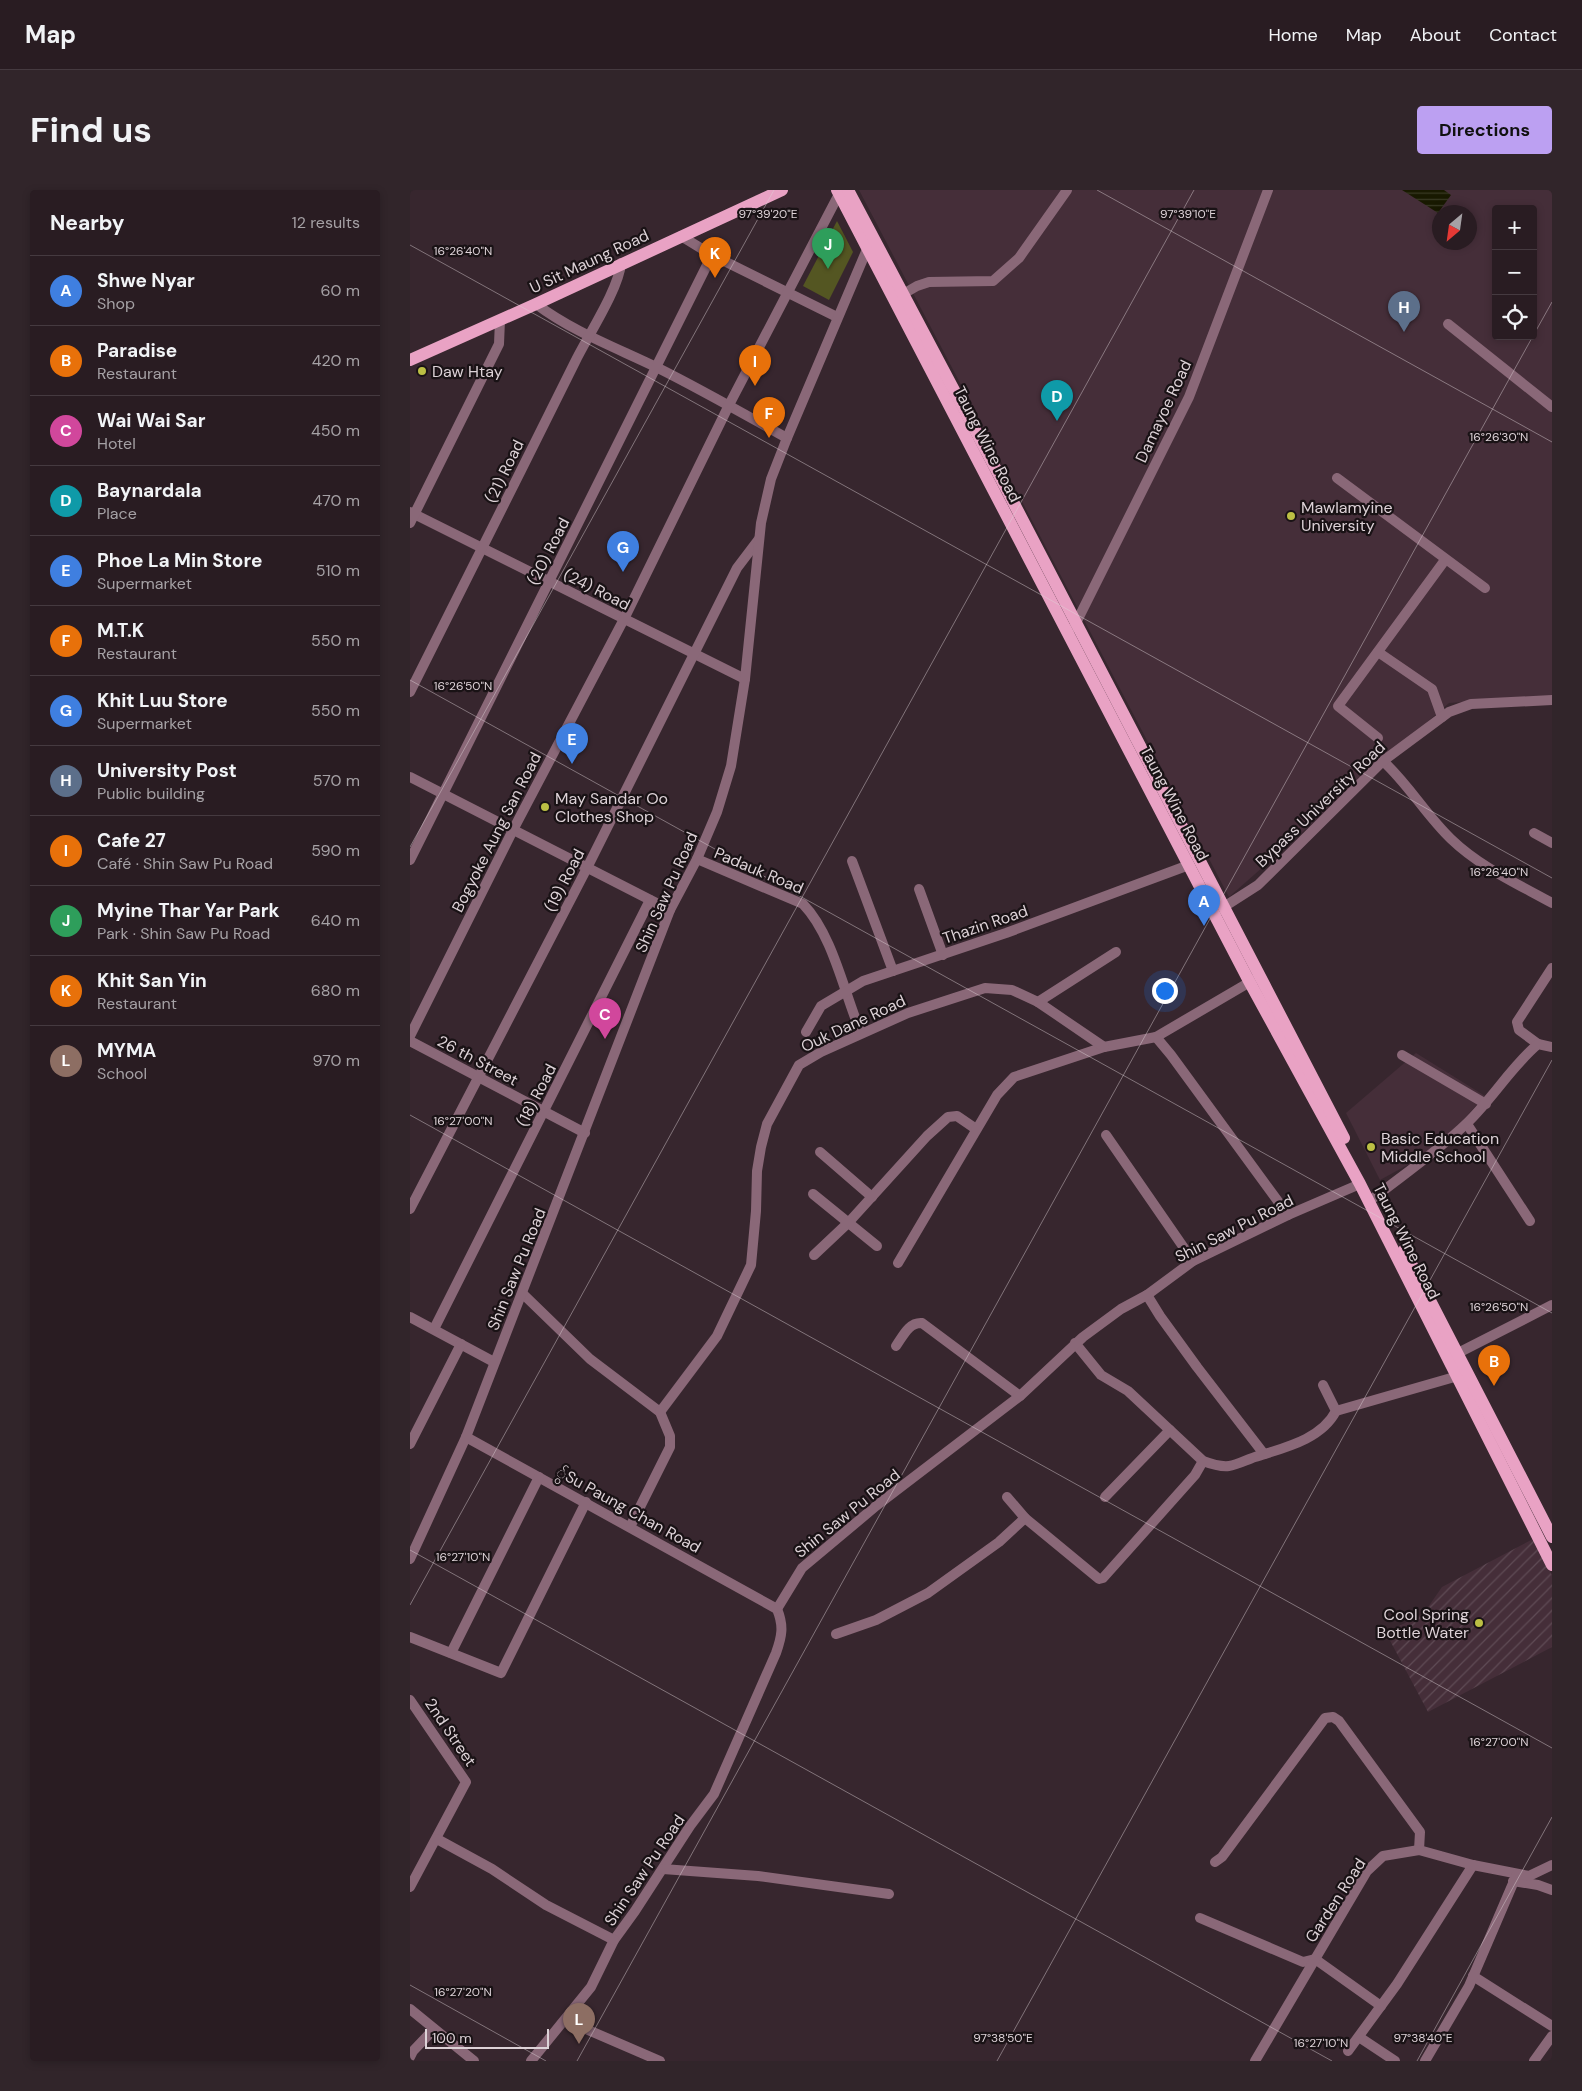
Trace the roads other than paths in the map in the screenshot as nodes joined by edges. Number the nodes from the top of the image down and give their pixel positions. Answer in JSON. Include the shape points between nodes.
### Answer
{"nodes":[{"id":1,"x":782,"y":190,"type":"edge"},
{"id":2,"x":1067,"y":190,"type":"edge"},
{"id":3,"x":1268,"y":190,"type":"edge"},
{"id":4,"x":842,"y":191,"type":"edge"},
{"id":5,"x":681,"y":236,"type":"junction"},
{"id":6,"x":868,"y":247,"type":"junction"},
{"id":7,"x":712,"y":254,"type":"junction"},
{"id":8,"x":621,"y":263,"type":"junction"},
{"id":9,"x":788,"y":292,"type":"junction"},
{"id":10,"x":899,"y":297,"type":"junction"},
{"id":11,"x":536,"y":304,"type":"junction"},
{"id":12,"x":837,"y":318,"type":"junction"},
{"id":13,"x":500,"y":320,"type":"junction"},
{"id":14,"x":1448,"y":324,"type":"dead end"},
{"id":15,"x":588,"y":335,"type":"junction"},
{"id":16,"x":410,"y":360,"type":"edge"},
{"id":17,"x":657,"y":368,"type":"junction"},
{"id":18,"x":729,"y":405,"type":"junction"},
{"id":19,"x":1552,"y":407,"type":"edge"},
{"id":20,"x":786,"y":438,"type":"junction"},
{"id":21,"x":1336,"y":478,"type":"dead end"},
{"id":22,"x":1003,"y":497,"type":"junction"},
{"id":23,"x":411,"y":516,"type":"edge"},
{"id":24,"x":760,"y":539,"type":"junction"},
{"id":25,"x":483,"y":549,"type":"junction"},
{"id":26,"x":1445,"y":560,"type":"junction"},
{"id":27,"x":550,"y":582,"type":"junction"},
{"id":28,"x":1485,"y":588,"type":"dead end"},
{"id":29,"x":624,"y":619,"type":"junction"},
{"id":30,"x":1076,"y":624,"type":"junction"},
{"id":31,"x":1069,"y":637,"type":"junction"},
{"id":32,"x":1378,"y":652,"type":"junction"},
{"id":33,"x":694,"y":654,"type":"junction"},
{"id":34,"x":745,"y":679,"type":"junction"},
{"id":35,"x":410,"y":692,"type":"edge"},
{"id":36,"x":1552,"y":700,"type":"edge"},
{"id":37,"x":1442,"y":717,"type":"junction"},
{"id":38,"x":1378,"y":738,"type":"dead end"},
{"id":39,"x":1383,"y":761,"type":"junction"},
{"id":40,"x":410,"y":777,"type":"edge"},
{"id":41,"x":444,"y":795,"type":"junction"},
{"id":42,"x":512,"y":830,"type":"junction"},
{"id":43,"x":1534,"y":833,"type":"dead end"},
{"id":44,"x":1552,"y":843,"type":"edge"},
{"id":45,"x":697,"y":859,"type":"junction"},
{"id":46,"x":410,"y":860,"type":"edge"},
{"id":47,"x":852,"y":861,"type":"dead end"},
{"id":48,"x":1189,"y":865,"type":"junction"},
{"id":49,"x":587,"y":868,"type":"junction"},
{"id":50,"x":919,"y":889,"type":"dead end"},
{"id":51,"x":650,"y":900,"type":"junction"},
{"id":52,"x":1552,"y":903,"type":"edge"},
{"id":53,"x":670,"y":910,"type":"junction"},
{"id":54,"x":1218,"y":910,"type":"junction"},
{"id":55,"x":1116,"y":952,"type":"dead end"},
{"id":56,"x":943,"y":955,"type":"junction"},
{"id":57,"x":1552,"y":968,"type":"edge"},
{"id":58,"x":893,"y":971,"type":"junction"},
{"id":59,"x":1255,"y":979,"type":"junction"},
{"id":60,"x":845,"y":990,"type":"junction"},
{"id":61,"x":1038,"y":1002,"type":"junction"},
{"id":62,"x":806,"y":1032,"type":"dead end"},
{"id":63,"x":861,"y":1033,"type":"junction"},
{"id":64,"x":410,"y":1036,"type":"edge"},
{"id":65,"x":1156,"y":1037,"type":"junction"},
{"id":66,"x":410,"y":1041,"type":"edge"},
{"id":67,"x":1538,"y":1044,"type":"junction"},
{"id":68,"x":1104,"y":1047,"type":"junction"},
{"id":69,"x":1552,"y":1047,"type":"edge"},
{"id":70,"x":1402,"y":1055,"type":"dead end"},
{"id":71,"x":478,"y":1077,"type":"junction"},
{"id":72,"x":1486,"y":1104,"type":"junction"},
{"id":73,"x":544,"y":1112,"type":"junction"},
{"id":74,"x":1467,"y":1124,"type":"junction"},
{"id":75,"x":976,"y":1129,"type":"junction"},
{"id":76,"x":585,"y":1133,"type":"junction"},
{"id":77,"x":1106,"y":1135,"type":"dead end"},
{"id":78,"x":820,"y":1152,"type":"dead end"},
{"id":79,"x":1360,"y":1184,"type":"junction"},
{"id":80,"x":813,"y":1194,"type":"dead end"},
{"id":81,"x":872,"y":1197,"type":"junction"},
{"id":82,"x":1375,"y":1197,"type":"junction"},
{"id":83,"x":410,"y":1209,"type":"edge"},
{"id":84,"x":1288,"y":1216,"type":"junction"},
{"id":85,"x":1530,"y":1221,"type":"dead end"},
{"id":86,"x":849,"y":1222,"type":"junction"},
{"id":87,"x":877,"y":1246,"type":"dead end"},
{"id":88,"x":814,"y":1255,"type":"dead end"},
{"id":89,"x":1193,"y":1261,"type":"junction"},
{"id":90,"x":898,"y":1263,"type":"dead end"},
{"id":91,"x":523,"y":1294,"type":"junction"},
{"id":92,"x":1148,"y":1295,"type":"junction"},
{"id":93,"x":1552,"y":1305,"type":"edge"},
{"id":94,"x":410,"y":1317,"type":"edge"},
{"id":95,"x":434,"y":1329,"type":"junction"},
{"id":96,"x":461,"y":1344,"type":"junction"},
{"id":97,"x":1075,"y":1344,"type":"junction"},
{"id":98,"x":896,"y":1346,"type":"dead end"},
{"id":99,"x":1454,"y":1357,"type":"junction"},
{"id":100,"x":494,"y":1362,"type":"junction"},
{"id":101,"x":1458,"y":1376,"type":"junction"},
{"id":102,"x":1323,"y":1385,"type":"dead end"},
{"id":103,"x":1020,"y":1396,"type":"junction"},
{"id":104,"x":1336,"y":1411,"type":"junction"},
{"id":105,"x":660,"y":1412,"type":"junction"},
{"id":106,"x":1170,"y":1430,"type":"junction"},
{"id":107,"x":466,"y":1436,"type":"junction"},
{"id":108,"x":410,"y":1444,"type":"edge"},
{"id":109,"x":1264,"y":1454,"type":"junction"},
{"id":110,"x":1203,"y":1461,"type":"junction"},
{"id":111,"x":539,"y":1476,"type":"junction"},
{"id":112,"x":1007,"y":1497,"type":"dead end"},
{"id":113,"x":1105,"y":1497,"type":"dead end"},
{"id":114,"x":586,"y":1502,"type":"junction"},
{"id":115,"x":1025,"y":1518,"type":"junction"},
{"id":116,"x":630,"y":1527,"type":"junction"},
{"id":117,"x":1552,"y":1537,"type":"edge"},
{"id":118,"x":410,"y":1559,"type":"edge"},
{"id":119,"x":1552,"y":1565,"type":"edge"},
{"id":120,"x":776,"y":1609,"type":"junction"},
{"id":121,"x":836,"y":1634,"type":"dead end"},
{"id":122,"x":410,"y":1637,"type":"edge"},
{"id":123,"x":451,"y":1653,"type":"junction"},
{"id":124,"x":410,"y":1700,"type":"edge"},
{"id":125,"x":437,"y":1839,"type":"junction"},
{"id":126,"x":1419,"y":1850,"type":"junction"},
{"id":127,"x":1215,"y":1862,"type":"dead end"},
{"id":128,"x":1473,"y":1865,"type":"junction"},
{"id":129,"x":1552,"y":1865,"type":"edge"},
{"id":130,"x":663,"y":1868,"type":"junction"},
{"id":131,"x":1515,"y":1878,"type":"junction"},
{"id":132,"x":410,"y":1887,"type":"edge"},
{"id":133,"x":1552,"y":1890,"type":"edge"},
{"id":134,"x":889,"y":1894,"type":"dead end"},
{"id":135,"x":1200,"y":1918,"type":"dead end"},
{"id":136,"x":614,"y":1940,"type":"junction"},
{"id":137,"x":1315,"y":1959,"type":"junction"},
{"id":138,"x":1473,"y":1976,"type":"junction"},
{"id":139,"x":1381,"y":2006,"type":"junction"},
{"id":140,"x":410,"y":2009,"type":"edge"},
{"id":141,"x":565,"y":2020,"type":"junction"},
{"id":142,"x":1552,"y":2026,"type":"edge"},
{"id":143,"x":434,"y":2029,"type":"junction"},
{"id":144,"x":1552,"y":2036,"type":"edge"},
{"id":145,"x":1359,"y":2037,"type":"junction"},
{"id":146,"x":1348,"y":2051,"type":"dead end"},
{"id":147,"x":410,"y":2057,"type":"edge"},
{"id":148,"x":474,"y":2061,"type":"edge"},
{"id":149,"x":531,"y":2061,"type":"edge"},
{"id":150,"x":660,"y":2061,"type":"edge"},
{"id":151,"x":1255,"y":2061,"type":"edge"},
{"id":152,"x":1395,"y":2061,"type":"edge"},
{"id":153,"x":1425,"y":2061,"type":"edge"},
{"id":154,"x":1534,"y":2061,"type":"edge"}],
"edges":[{"from":1,"to":5,"type":"main road","name":"U Sit Maung Road"},
{"from":2,"to":10,"type":"street","via":[[1019,258],[993,281],[929,282]]},
{"from":3,"to":30,"type":"street","name":"Damayoe Road","via":[[1189,397]]},
{"from":4,"to":6,"type":"main road","name":"Taung Wine Road"},
{"from":4,"to":9,"type":"street","name":"Bogyoke Aung San Road"},
{"from":4,"to":10,"type":"main road","name":"Taung Wine Road"},
{"from":5,"to":7,"type":"street"},
{"from":5,"to":8,"type":"main road","name":"U Sit Maung Road"},
{"from":6,"to":10,"type":"main road","name":"Taung Wine Road"},
{"from":6,"to":12,"type":"street","name":"Shin Saw Pu Road"},
{"from":7,"to":9,"type":"street"},
{"from":7,"to":17,"type":"street","name":"(20) Road"},
{"from":8,"to":11,"type":"main road","name":"U Sit Maung Road"},
{"from":8,"to":15,"type":"street","name":"(21) Road","via":[[617,282]]},
{"from":9,"to":12,"type":"street"},
{"from":9,"to":18,"type":"street","name":"Bogyoke Aung San Road"},
{"from":10,"to":22,"type":"main road","name":"Taung Wine Road"},
{"from":11,"to":13,"type":"main road","name":"U Sit Maung Road"},
{"from":11,"to":15,"type":"street"},
{"from":12,"to":20,"type":"street","name":"Shin Saw Pu Road"},
{"from":13,"to":16,"type":"main road","name":"U Sit Maung Road"},
{"from":13,"to":23,"type":"street","via":[[499,344]]},
{"from":14,"to":19,"type":"street"},
{"from":15,"to":17,"type":"street"},
{"from":15,"to":25,"type":"street","name":"(21) Road"},
{"from":17,"to":18,"type":"street"},
{"from":17,"to":27,"type":"street","name":"(20) Road"},
{"from":18,"to":20,"type":"street"},
{"from":18,"to":29,"type":"street","name":"Bogyoke Aung San Road"},
{"from":20,"to":24,"type":"street","name":"Shin Saw Pu Road","via":[[771,479]]},
{"from":21,"to":26,"type":"street"},
{"from":22,"to":30,"type":"main road","name":"Taung Wine Road"},
{"from":22,"to":31,"type":"main road","name":"Taung Wine Road"},
{"from":23,"to":25,"type":"street","name":"(24) Road"},
{"from":24,"to":33,"type":"street","name":"(19) Road","via":[[737,568]]},
{"from":24,"to":34,"type":"street","name":"Shin Saw Pu Road"},
{"from":25,"to":27,"type":"street","name":"(24) Road"},
{"from":25,"to":35,"type":"street","name":"(21) Road"},
{"from":26,"to":28,"type":"street"},
{"from":26,"to":32,"type":"street"},
{"from":27,"to":29,"type":"street","name":"(24) Road"},
{"from":27,"to":41,"type":"street","name":"(20) Road"},
{"from":29,"to":33,"type":"street","name":"(24) Road"},
{"from":29,"to":42,"type":"street","name":"Bogyoke Aung San Road"},
{"from":30,"to":31,"type":"street","name":"Damayoe Road"},
{"from":30,"to":54,"type":"main road","name":"Taung Wine Road"},
{"from":31,"to":48,"type":"main road","name":"Taung Wine Road"},
{"from":32,"to":37,"type":"street","via":[[1432,689]]},
{"from":32,"to":38,"type":"street","via":[[1338,706]]},
{"from":33,"to":34,"type":"street","name":"(24) Road"},
{"from":33,"to":49,"type":"street","name":"(19) Road"},
{"from":34,"to":45,"type":"street","name":"Shin Saw Pu Road","via":[[731,766],[718,812]]},
{"from":36,"to":37,"type":"street","name":"Bypass University Road","via":[[1471,704]]},
{"from":37,"to":39,"type":"street","name":"Bypass University Road"},
{"from":39,"to":52,"type":"street","via":[[1401,777],[1452,840],[1483,864]]},
{"from":39,"to":54,"type":"street","name":"Bypass University Road","via":[[1258,885]]},
{"from":40,"to":41,"type":"street"},
{"from":41,"to":42,"type":"street"},
{"from":41,"to":46,"type":"street","name":"(20) Road"},
{"from":42,"to":49,"type":"street"},
{"from":42,"to":64,"type":"street","name":"Bogyoke Aung San Road"},
{"from":43,"to":44,"type":"street"},
{"from":45,"to":53,"type":"street","name":"Shin Saw Pu Road"},
{"from":45,"to":60,"type":"street","name":"Padauk Road","via":[[803,904],[816,917]]},
{"from":47,"to":58,"type":"street"},
{"from":48,"to":54,"type":"main road","name":"Taung Wine Road"},
{"from":48,"to":56,"type":"street","name":"Thazin Road"},
{"from":49,"to":51,"type":"street"},
{"from":49,"to":71,"type":"street","name":"(19) Road"},
{"from":50,"to":56,"type":"street"},
{"from":51,"to":53,"type":"street"},
{"from":51,"to":73,"type":"street","name":"(18) Road"},
{"from":53,"to":76,"type":"street","name":"Shin Saw Pu Road"},
{"from":54,"to":59,"type":"main road","name":"Taung Wine Road"},
{"from":55,"to":61,"type":"street"},
{"from":56,"to":58,"type":"street","name":"Thazin Road"},
{"from":57,"to":67,"type":"street","via":[[1517,1022],[1519,1030]]},
{"from":58,"to":60,"type":"street","name":"Thazin Road"},
{"from":59,"to":65,"type":"street"},
{"from":59,"to":79,"type":"main road","name":"Taung Wine Road"},
{"from":59,"to":82,"type":"main road","name":"Taung Wine Road"},
{"from":60,"to":62,"type":"street","name":"Thazin Road","via":[[821,1006]]},
{"from":60,"to":63,"type":"street","name":"Padauk Road"},
{"from":61,"to":63,"type":"street","name":"Ouk Dane Road","via":[[1012,990],[985,988],[908,1013]]},
{"from":61,"to":68,"type":"street","name":"Ouk Dane Road"},
{"from":63,"to":105,"type":"street","name":"Ouk Dane Road","via":[[821,1052],[794,1071],[767,1124],[761,1146],[751,1265],[717,1336]]},
{"from":65,"to":68,"type":"street"},
{"from":65,"to":84,"type":"street"},
{"from":66,"to":71,"type":"street","name":"26 th Street"},
{"from":67,"to":69,"type":"street"},
{"from":67,"to":72,"type":"street","via":[[1511,1070]]},
{"from":68,"to":75,"type":"street","via":[[1014,1077],[997,1095]]},
{"from":70,"to":72,"type":"street"},
{"from":71,"to":73,"type":"street","name":"26 th Street"},
{"from":71,"to":83,"type":"street","name":"(19) Road"},
{"from":72,"to":74,"type":"street"},
{"from":73,"to":76,"type":"street","name":"26 th Street"},
{"from":73,"to":95,"type":"street","name":"(18) Road"},
{"from":74,"to":82,"type":"street"},
{"from":74,"to":85,"type":"street"},
{"from":75,"to":81,"type":"street","via":[[957,1116],[948,1117]]},
{"from":75,"to":90,"type":"street"},
{"from":76,"to":91,"type":"street","name":"Shin Saw Pu Road"},
{"from":77,"to":89,"type":"street"},
{"from":78,"to":81,"type":"street"},
{"from":79,"to":84,"type":"street","name":"Shin Saw Pu Road"},
{"from":79,"to":99,"type":"main road","name":"Taung Wine Road"},
{"from":80,"to":86,"type":"street"},
{"from":81,"to":86,"type":"street"},
{"from":82,"to":99,"type":"main road","name":"Taung Wine Road"},
{"from":84,"to":89,"type":"street","name":"Shin Saw Pu Road"},
{"from":86,"to":87,"type":"street"},
{"from":86,"to":88,"type":"street"},
{"from":89,"to":92,"type":"street","name":"Shin Saw Pu Road"},
{"from":91,"to":100,"type":"street","name":"Shin Saw Pu Road"},
{"from":91,"to":105,"type":"street","via":[[590,1359]]},
{"from":92,"to":97,"type":"street","name":"Shin Saw Pu Road","via":[[1121,1309]]},
{"from":92,"to":109,"type":"street","via":[[1197,1367]]},
{"from":93,"to":99,"type":"street"},
{"from":94,"to":95,"type":"street"},
{"from":95,"to":96,"type":"street"},
{"from":96,"to":100,"type":"street"},
{"from":96,"to":108,"type":"street"},
{"from":97,"to":103,"type":"street","name":"Shin Saw Pu Road"},
{"from":97,"to":106,"type":"street","via":[[1101,1375],[1128,1391]]},
{"from":98,"to":103,"type":"street","via":[[912,1325],[922,1323]]},
{"from":99,"to":101,"type":"main road","name":"Taung Wine Road"},
{"from":99,"to":117,"type":"main road","name":"Taung Wine Road"},
{"from":100,"to":107,"type":"street","name":"Shin Saw Pu Road"},
{"from":101,"to":104,"type":"street"},
{"from":101,"to":119,"type":"main road","name":"Taung Wine Road"},
{"from":102,"to":104,"type":"street"},
{"from":103,"to":120,"type":"street","name":"Shin Saw Pu Road","via":[[876,1506],[802,1568]]},
{"from":104,"to":109,"type":"street","via":[[1325,1426],[1306,1439]]},
{"from":105,"to":116,"type":"street","via":[[670,1436],[670,1447]]},
{"from":106,"to":110,"type":"street"},
{"from":106,"to":113,"type":"street"},
{"from":107,"to":111,"type":"street","name":"်ွSu Paung Chan Road"},
{"from":107,"to":118,"type":"street","name":"Shin Saw Pu Road"},
{"from":109,"to":110,"type":"street","via":[[1230,1466]]},
{"from":110,"to":115,"type":"street","via":[[1195,1476],[1103,1578],[1099,1579]]},
{"from":111,"to":114,"type":"street","name":"်ွSu Paung Chan Road"},
{"from":111,"to":123,"type":"street"},
{"from":112,"to":115,"type":"street"},
{"from":114,"to":116,"type":"street","name":"်ွSu Paung Chan Road"},
{"from":114,"to":123,"type":"street","via":[[501,1673]]},
{"from":115,"to":121,"type":"street","via":[[999,1542],[928,1593],[876,1620]]},
{"from":116,"to":120,"type":"street","name":"်ွSu Paung Chan Road"},
{"from":120,"to":130,"type":"street","name":"Shin Saw Pu Road","via":[[783,1635],[714,1794]]},
{"from":122,"to":123,"type":"street"},
{"from":124,"to":125,"type":"street","name":"2nd Street","via":[[466,1782]]},
{"from":125,"to":132,"type":"street"},
{"from":125,"to":136,"type":"street"},
{"from":126,"to":127,"type":"street","via":[[1420,1832],[1339,1721],[1332,1717],[1325,1718],[1222,1857]]},
{"from":126,"to":128,"type":"street","name":"Garden Road"},
{"from":126,"to":137,"type":"street","name":"Garden Road","via":[[1383,1856],[1367,1871]]},
{"from":128,"to":131,"type":"street","name":"Garden Road"},
{"from":128,"to":139,"type":"street"},
{"from":129,"to":131,"type":"street","name":"Garden Road","via":[[1529,1876]]},
{"from":130,"to":134,"type":"street","via":[[758,1876]]},
{"from":130,"to":136,"type":"street","name":"Shin Saw Pu Road"},
{"from":131,"to":133,"type":"street"},
{"from":131,"to":138,"type":"street"},
{"from":135,"to":137,"type":"street","via":[[1303,1962]]},
{"from":136,"to":141,"type":"street","name":"Shin Saw Pu Road","via":[[591,1987]]},
{"from":137,"to":139,"type":"street"},
{"from":137,"to":151,"type":"street","name":"Garden Road"},
{"from":138,"to":142,"type":"street"},
{"from":138,"to":153,"type":"street","via":[[1449,2024]]},
{"from":139,"to":145,"type":"street"},
{"from":140,"to":143,"type":"street"},
{"from":141,"to":149,"type":"street","name":"Shin Saw Pu Road"},
{"from":141,"to":150,"type":"street"},
{"from":143,"to":147,"type":"street"},
{"from":143,"to":148,"type":"street"},
{"from":144,"to":154,"type":"street"},
{"from":145,"to":146,"type":"street"},
{"from":145,"to":152,"type":"street"}]}
